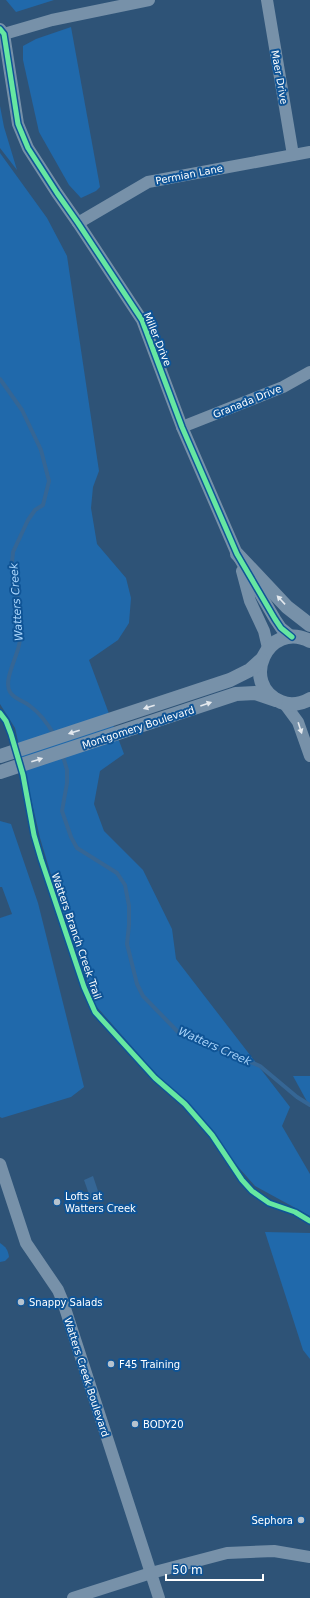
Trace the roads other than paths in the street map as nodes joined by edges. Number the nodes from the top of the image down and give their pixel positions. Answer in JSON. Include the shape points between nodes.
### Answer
{"nodes":[{"id":1,"x":149,"y":0,"type":"edge"},
{"id":2,"x":267,"y":0,"type":"edge"},
{"id":3,"x":2,"y":31,"type":"edge"},
{"id":4,"x":310,"y":152,"type":"edge"},
{"id":5,"x":293,"y":155,"type":"junction"},
{"id":6,"x":78,"y":223,"type":"junction"},
{"id":7,"x":310,"y":372,"type":"edge"},
{"id":8,"x":182,"y":427,"type":"junction"},
{"id":9,"x":237,"y":554,"type":"junction"},
{"id":10,"x":310,"y":626,"type":"edge"},
{"id":11,"x":292,"y":637,"type":"junction"},
{"id":12,"x":310,"y":641,"type":"edge"},
{"id":13,"x":264,"y":654,"type":"junction"},
{"id":14,"x":310,"y":699,"type":"edge"},
{"id":15,"x":280,"y":701,"type":"junction"},
{"id":16,"x":0,"y":756,"type":"edge"},
{"id":17,"x":310,"y":756,"type":"edge"},
{"id":18,"x":0,"y":772,"type":"edge"},
{"id":19,"x":0,"y":1164,"type":"edge"},
{"id":20,"x":310,"y":1557,"type":"edge"},
{"id":21,"x":151,"y":1573,"type":"junction"},
{"id":22,"x":73,"y":1598,"type":"edge"},
{"id":23,"x":159,"y":1598,"type":"edge"}],
"edges":[{"from":1,"to":3,"type":"street"},
{"from":2,"to":5,"type":"street","name":"Maer Drive"},
{"from":3,"to":6,"type":"street","name":"Miller Drive","via":[[18,124],[28,148]]},
{"from":4,"to":5,"type":"street","name":"Permian Lane"},
{"from":5,"to":6,"type":"street","name":"Permian Lane","via":[[148,182]]},
{"from":6,"to":8,"type":"street","name":"Miller Drive","via":[[142,320]]},
{"from":7,"to":8,"type":"street","name":"Granada Drive","via":[[284,387]]},
{"from":8,"to":9,"type":"street","name":"Miller Drive"},
{"from":10,"to":9,"type":"street","one_way":true,"via":[[287,607]]},
{"from":9,"to":11,"type":"street","name":"Miller Drive","via":[[275,619]]},
{"from":9,"to":13,"type":"street","name":"Miller Drive","via":[[250,601],[262,626]]},
{"from":11,"to":12,"type":"street"},
{"from":11,"to":13,"type":"street","name":"Montgomery Boulevard","via":[[283,638]]},
{"from":13,"to":15,"type":"street","via":[[260,678],[266,690]]},
{"from":13,"to":16,"type":"street","name":"Montgomery Boulevard","one_way":true,"via":[[250,670],[230,680]]},
{"from":14,"to":15,"type":"street","via":[[300,703]]},
{"from":15,"to":17,"type":"street","one_way":true,"via":[[298,722]]},
{"from":18,"to":15,"type":"street","name":"Montgomery Boulevard","one_way":true,"via":[[236,694],[255,693]]},
{"from":19,"to":21,"type":"street","name":"Watters Creek Boulevard","via":[[26,1243],[58,1290],[63,1302]]},
{"from":20,"to":21,"type":"street","via":[[274,1551],[227,1553]]},
{"from":21,"to":22,"type":"street"},
{"from":21,"to":23,"type":"street","name":"Watters Creek Boulevard"}]}
